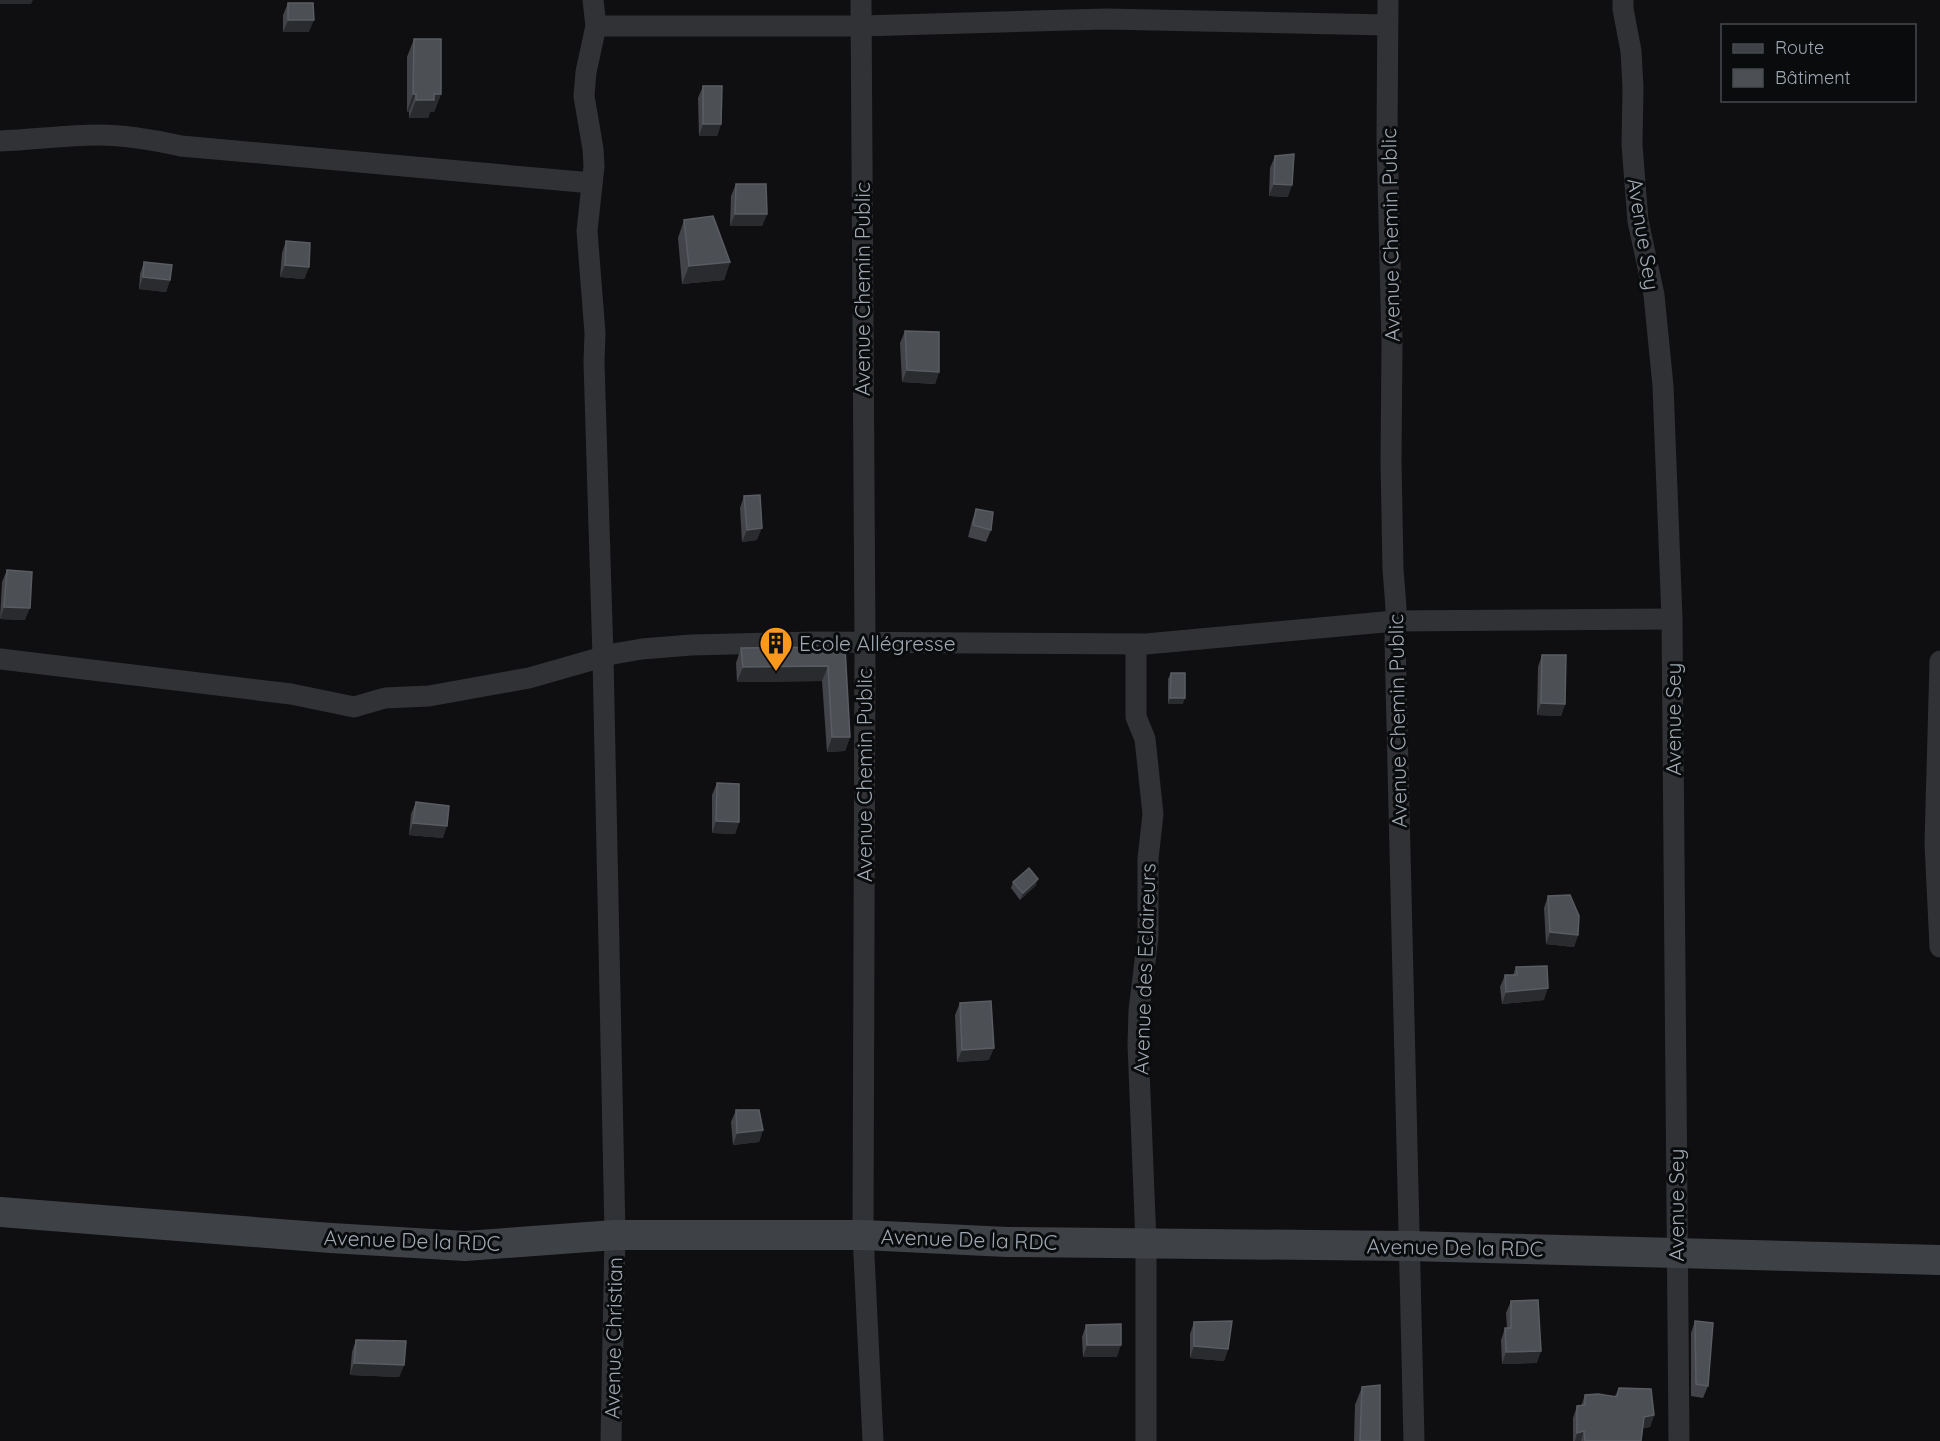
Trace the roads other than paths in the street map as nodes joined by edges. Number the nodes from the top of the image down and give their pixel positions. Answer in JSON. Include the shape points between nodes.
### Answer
{"nodes":[{"id":1,"x":593,"y":0,"type":"edge"},
{"id":2,"x":861,"y":0,"type":"edge"},
{"id":3,"x":1388,"y":0,"type":"edge"},
{"id":4,"x":1623,"y":0,"type":"edge"},
{"id":5,"x":1387,"y":25,"type":"junction"},
{"id":6,"x":861,"y":26,"type":"junction"},
{"id":7,"x":596,"y":27,"type":"junction"},
{"id":8,"x":0,"y":141,"type":"edge"},
{"id":9,"x":592,"y":183,"type":"junction"},
{"id":10,"x":1672,"y":619,"type":"junction"},
{"id":11,"x":1395,"y":621,"type":"junction"},
{"id":12,"x":865,"y":644,"type":"junction"},
{"id":13,"x":1136,"y":644,"type":"junction"},
{"id":14,"x":603,"y":657,"type":"junction"},
{"id":15,"x":0,"y":659,"type":"edge"},
{"id":16,"x":1940,"y":661,"type":"edge"},
{"id":17,"x":1940,"y":947,"type":"edge"},
{"id":18,"x":0,"y":1212,"type":"edge"},
{"id":19,"x":615,"y":1235,"type":"junction"},
{"id":20,"x":863,"y":1235,"type":"junction"},
{"id":21,"x":1146,"y":1243,"type":"junction"},
{"id":22,"x":1408,"y":1246,"type":"junction"},
{"id":23,"x":1676,"y":1252,"type":"junction"},
{"id":24,"x":1940,"y":1260,"type":"edge"},
{"id":25,"x":611,"y":1441,"type":"edge"},
{"id":26,"x":873,"y":1441,"type":"edge"},
{"id":27,"x":1146,"y":1441,"type":"edge"},
{"id":28,"x":1414,"y":1441,"type":"edge"},
{"id":29,"x":1679,"y":1441,"type":"edge"}],
"edges":[{"from":1,"to":7,"type":"street","name":"Avenue Christian"},
{"from":2,"to":6,"type":"street","name":"Avenue Chemin Public"},
{"from":3,"to":5,"type":"street","name":"Avenue Chemin Public"},
{"from":4,"to":10,"type":"street","name":"Avenue Sey","via":[[1631,51],[1638,221],[1654,295],[1663,386]]},
{"from":5,"to":6,"type":"street","via":[[1106,19]]},
{"from":5,"to":11,"type":"street","name":"Avenue Chemin Public"},
{"from":6,"to":7,"type":"street"},
{"from":6,"to":12,"type":"street","name":"Avenue Chemin Public"},
{"from":7,"to":9,"type":"street","name":"Avenue Christian","via":[[584,96],[593,149]]},
{"from":8,"to":9,"type":"street","via":[[117,136],[181,146]]},
{"from":9,"to":14,"type":"street","name":"Avenue Christian","via":[[587,231],[595,333]]},
{"from":10,"to":11,"type":"street"},
{"from":10,"to":23,"type":"street","name":"Avenue Sey"},
{"from":11,"to":13,"type":"street"},
{"from":11,"to":22,"type":"street","name":"Avenue Chemin Public"},
{"from":12,"to":13,"type":"street"},
{"from":12,"to":14,"type":"street","via":[[691,645]]},
{"from":12,"to":20,"type":"street","name":"Avenue Chemin Public"},
{"from":13,"to":21,"type":"street","name":"Avenue des Eclaireurs","via":[[1136,717],[1144,739],[1153,814],[1138,1044]]},
{"from":14,"to":15,"type":"street","via":[[529,678],[429,696],[385,698],[354,707],[291,694]]},
{"from":14,"to":19,"type":"street","name":"Avenue Christian"},
{"from":16,"to":17,"type":"street","via":[[1935,843]]},
{"from":18,"to":19,"type":"street","name":"Avenue De la RDC","via":[[465,1246]]},
{"from":19,"to":20,"type":"street","name":"Avenue De la RDC"},
{"from":19,"to":25,"type":"street","name":"Avenue Christian"},
{"from":20,"to":21,"type":"street","name":"Avenue De la RDC"},
{"from":20,"to":26,"type":"street","name":"Avenue Chemin Public"},
{"from":21,"to":22,"type":"street","name":"Avenue De la RDC"},
{"from":21,"to":27,"type":"street","name":"Avenue des Eclaireurs"},
{"from":22,"to":23,"type":"street","name":"Avenue De la RDC"},
{"from":22,"to":28,"type":"street","name":"Avenue Chemin Public"},
{"from":23,"to":24,"type":"street","name":"Avenue De la RDC"},
{"from":23,"to":29,"type":"street","name":"Avenue Sey"}]}
